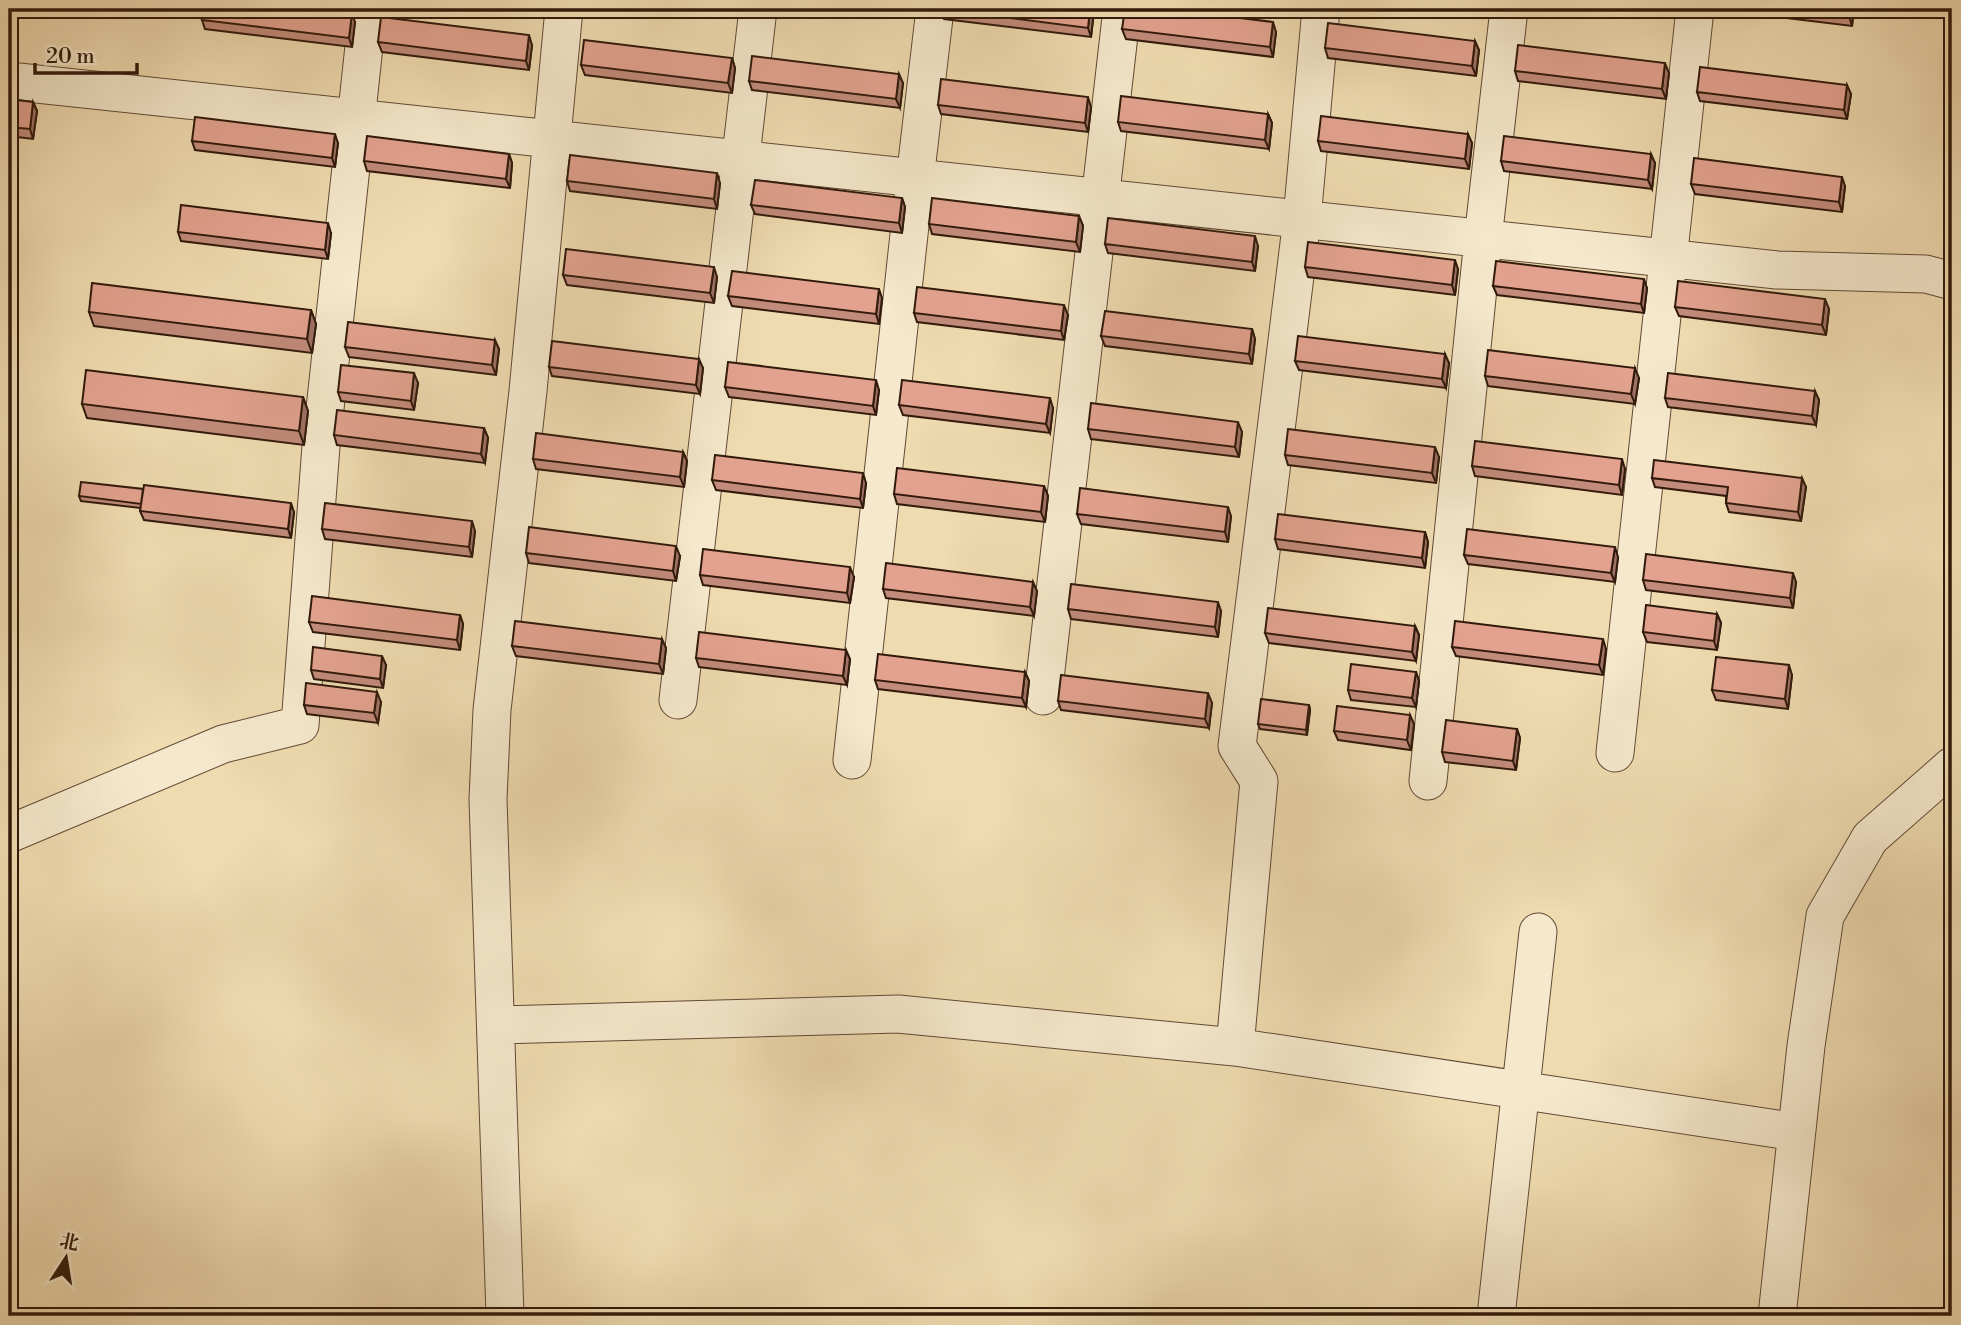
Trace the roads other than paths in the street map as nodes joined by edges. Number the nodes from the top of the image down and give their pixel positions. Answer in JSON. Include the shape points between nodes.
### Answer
{"nodes":[{"id":1,"x":368,"y":9,"type":"edge"},
{"id":2,"x":564,"y":9,"type":"edge"},
{"id":3,"x":758,"y":9,"type":"edge"},
{"id":4,"x":935,"y":9,"type":"edge"},
{"id":5,"x":1122,"y":9,"type":"edge"},
{"id":6,"x":1321,"y":9,"type":"edge"},
{"id":7,"x":1509,"y":9,"type":"edge"},
{"id":8,"x":1695,"y":9,"type":"edge"},
{"id":9,"x":9,"y":81,"type":"edge"},
{"id":10,"x":355,"y":119,"type":"junction"},
{"id":11,"x":553,"y":140,"type":"junction"},
{"id":12,"x":741,"y":160,"type":"junction"},
{"id":13,"x":915,"y":178,"type":"junction"},
{"id":14,"x":1101,"y":199,"type":"junction"},
{"id":15,"x":1302,"y":219,"type":"junction"},
{"id":16,"x":1483,"y":239,"type":"junction"},
{"id":17,"x":1668,"y":258,"type":"junction"},
{"id":18,"x":1952,"y":281,"type":"edge"},
{"id":19,"x":1043,"y":696,"type":"dead end"},
{"id":20,"x":678,"y":700,"type":"dead end"},
{"id":21,"x":1615,"y":753,"type":"dead end"},
{"id":22,"x":852,"y":760,"type":"dead end"},
{"id":23,"x":1952,"y":766,"type":"edge"},
{"id":24,"x":1428,"y":780,"type":"dead end"},
{"id":25,"x":9,"y":834,"type":"edge"},
{"id":26,"x":1538,"y":932,"type":"dead end"},
{"id":27,"x":496,"y":1026,"type":"junction"},
{"id":28,"x":1235,"y":1047,"type":"junction"},
{"id":29,"x":1520,"y":1090,"type":"junction"},
{"id":30,"x":1796,"y":1132,"type":"junction"},
{"id":31,"x":505,"y":1316,"type":"edge"},
{"id":32,"x":1496,"y":1316,"type":"edge"},
{"id":33,"x":1777,"y":1316,"type":"edge"}],
"edges":[{"from":1,"to":10,"type":"street"},
{"from":2,"to":11,"type":"street"},
{"from":3,"to":12,"type":"street"},
{"from":4,"to":13,"type":"street"},
{"from":5,"to":14,"type":"street"},
{"from":6,"to":15,"type":"street"},
{"from":7,"to":16,"type":"street"},
{"from":8,"to":17,"type":"street"},
{"from":9,"to":10,"type":"street"},
{"from":10,"to":11,"type":"street"},
{"from":10,"to":25,"type":"street","via":[[321,446],[299,725],[223,744]]},
{"from":11,"to":12,"type":"street"},
{"from":11,"to":27,"type":"street","via":[[492,710],[488,799]]},
{"from":12,"to":13,"type":"street"},
{"from":12,"to":20,"type":"street"},
{"from":13,"to":14,"type":"street"},
{"from":13,"to":22,"type":"street"},
{"from":14,"to":15,"type":"street"},
{"from":14,"to":19,"type":"street"},
{"from":15,"to":16,"type":"street"},
{"from":15,"to":28,"type":"street","via":[[1237,746],[1259,781]]},
{"from":16,"to":17,"type":"street"},
{"from":16,"to":24,"type":"street"},
{"from":17,"to":18,"type":"street","via":[[1777,270],[1926,274]]},
{"from":17,"to":21,"type":"street"},
{"from":23,"to":30,"type":"street","via":[[1870,838],[1825,916]]},
{"from":26,"to":29,"type":"street"},
{"from":27,"to":28,"type":"street","via":[[898,1014]]},
{"from":27,"to":31,"type":"street"},
{"from":28,"to":29,"type":"street"},
{"from":29,"to":30,"type":"street"},
{"from":29,"to":32,"type":"street"},
{"from":30,"to":33,"type":"street"}]}
